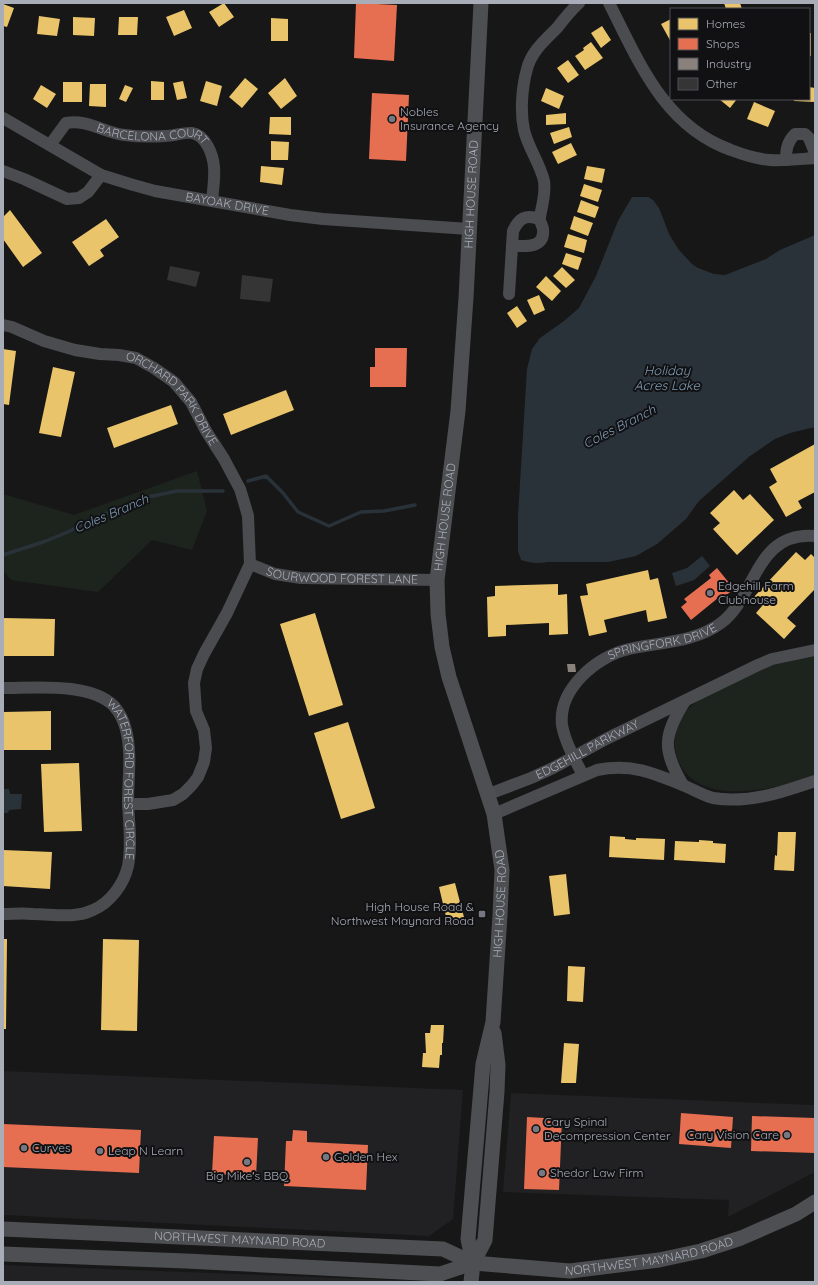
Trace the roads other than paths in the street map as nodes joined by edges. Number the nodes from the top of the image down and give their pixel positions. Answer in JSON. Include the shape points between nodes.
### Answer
{"nodes":[{"id":1,"x":481,"y":3,"type":"edge"},
{"id":2,"x":580,"y":3,"type":"edge"},
{"id":3,"x":608,"y":3,"type":"edge"},
{"id":4,"x":3,"y":118,"type":"edge"},
{"id":5,"x":50,"y":145,"type":"junction"},
{"id":6,"x":815,"y":153,"type":"edge"},
{"id":7,"x":815,"y":158,"type":"edge"},
{"id":8,"x":786,"y":160,"type":"junction"},
{"id":9,"x":3,"y":171,"type":"edge"},
{"id":10,"x":101,"y":174,"type":"junction"},
{"id":11,"x":212,"y":201,"type":"junction"},
{"id":12,"x":539,"y":219,"type":"junction"},
{"id":13,"x":469,"y":229,"type":"junction"},
{"id":14,"x":512,"y":246,"type":"junction"},
{"id":15,"x":509,"y":294,"type":"dead end"},
{"id":16,"x":3,"y":325,"type":"edge"},
{"id":17,"x":815,"y":536,"type":"edge"},
{"id":18,"x":250,"y":564,"type":"junction"},
{"id":19,"x":437,"y":580,"type":"junction"},
{"id":20,"x":815,"y":650,"type":"edge"},
{"id":21,"x":3,"y":688,"type":"edge"},
{"id":22,"x":685,"y":701,"type":"junction"},
{"id":23,"x":574,"y":756,"type":"junction"},
{"id":24,"x":583,"y":775,"type":"junction"},
{"id":25,"x":815,"y":781,"type":"edge"},
{"id":26,"x":683,"y":785,"type":"junction"},
{"id":27,"x":489,"y":794,"type":"junction"},
{"id":28,"x":128,"y":804,"type":"junction"},
{"id":29,"x":494,"y":814,"type":"junction"},
{"id":30,"x":3,"y":914,"type":"edge"},
{"id":31,"x":815,"y":1202,"type":"edge"},
{"id":32,"x":3,"y":1229,"type":"edge"},
{"id":33,"x":3,"y":1254,"type":"edge"},
{"id":34,"x":473,"y":1263,"type":"junction"},
{"id":35,"x":471,"y":1282,"type":"edge"}],
"edges":[{"from":1,"to":13,"type":"main road","name":"HIGH HOUSE ROAD"},
{"from":2,"to":12,"type":"street","via":[[537,48],[527,68],[522,121],[544,182],[544,198]]},
{"from":3,"to":8,"type":"street","via":[[652,85],[670,108],[693,130],[715,144],[743,155]]},
{"from":4,"to":5,"type":"street","name":"BAYOAK DRIVE"},
{"from":5,"to":10,"type":"street","name":"BAYOAK DRIVE"},
{"from":5,"to":11,"type":"street","name":"BARCELONA COURT","via":[[66,123],[72,122],[136,136],[193,133],[205,141],[211,152],[214,167]]},
{"from":6,"to":8,"type":"street","via":[[805,134],[795,134],[786,148]]},
{"from":7,"to":8,"type":"street"},
{"from":9,"to":10,"type":"street","via":[[67,199],[80,198],[88,192]]},
{"from":10,"to":11,"type":"street","name":"BAYOAK DRIVE","via":[[155,191]]},
{"from":11,"to":13,"type":"street","name":"BAYOAK DRIVE","via":[[323,219]]},
{"from":12,"to":14,"type":"street","via":[[526,217],[516,224]]},
{"from":12,"to":14,"type":"street","via":[[543,228],[539,242],[531,246]]},
{"from":13,"to":19,"type":"main road","name":"HIGH HOUSE ROAD","via":[[458,411]]},
{"from":14,"to":15,"type":"street"},
{"from":16,"to":18,"type":"street","name":"ORCHARD PARK DRIVE","via":[[75,350],[136,358],[174,382],[191,402],[240,489],[248,516]]},
{"from":17,"to":23,"type":"street","name":"SPRINGFORK DRIVE","via":[[800,536],[777,546],[761,563],[737,606],[715,627],[690,638],[627,650],[602,660],[588,670],[572,689],[562,717],[562,727]]},
{"from":18,"to":19,"type":"street","name":"SOURWOOD FOREST LANE","via":[[275,574],[301,578]]},
{"from":18,"to":28,"type":"street","via":[[197,669],[194,695],[196,710],[204,730],[206,748],[198,777],[183,794],[173,800]]},
{"from":19,"to":27,"type":"main road","name":"HIGH HOUSE ROAD","via":[[442,647]]},
{"from":20,"to":22,"type":"street","name":"EDGEHILL PARKWAY","via":[[772,659]]},
{"from":21,"to":28,"type":"street","name":"WATERFORD FOREST CIRCLE","via":[[69,688],[101,697],[114,706],[124,720],[128,737]]},
{"from":22,"to":23,"type":"street","name":"EDGEHILL PARKWAY"},
{"from":22,"to":26,"type":"street","via":[[673,721],[668,744],[669,757]]},
{"from":23,"to":24,"type":"street","name":"SPRINGFORK DRIVE"},
{"from":23,"to":27,"type":"street","name":"EDGEHILL PARKWAY","via":[[531,778]]},
{"from":24,"to":26,"type":"street","name":"EDGEHILL PARKWAY","via":[[611,767],[626,767]]},
{"from":24,"to":29,"type":"street","name":"EDGEHILL PARKWAY"},
{"from":25,"to":26,"type":"street","name":"EDGEHILL PARKWAY","via":[[783,792],[728,799],[712,797]]},
{"from":27,"to":29,"type":"main road","name":"HIGH HOUSE ROAD"},
{"from":28,"to":30,"type":"street","name":"WATERFORD FOREST CIRCLE","via":[[128,866],[122,882],[104,903],[76,916]]},
{"from":29,"to":34,"type":"main road","name":"HIGH HOUSE ROAD","via":[[502,870],[500,914],[493,1022],[483,1064],[468,1239]]},
{"from":31,"to":34,"type":"main road","name":"NORTHWEST MAYNARD ROAD","via":[[796,1214],[741,1238],[702,1251],[659,1260],[570,1271]]},
{"from":32,"to":34,"type":"main road","name":"NORTHWEST MAYNARD ROAD","via":[[443,1249]]},
{"from":33,"to":34,"type":"main road","name":"NORTHWEST MAYNARD ROAD","via":[[440,1274]]},
{"from":34,"to":35,"type":"main road","name":"HIGH HOUSE ROAD"}]}
